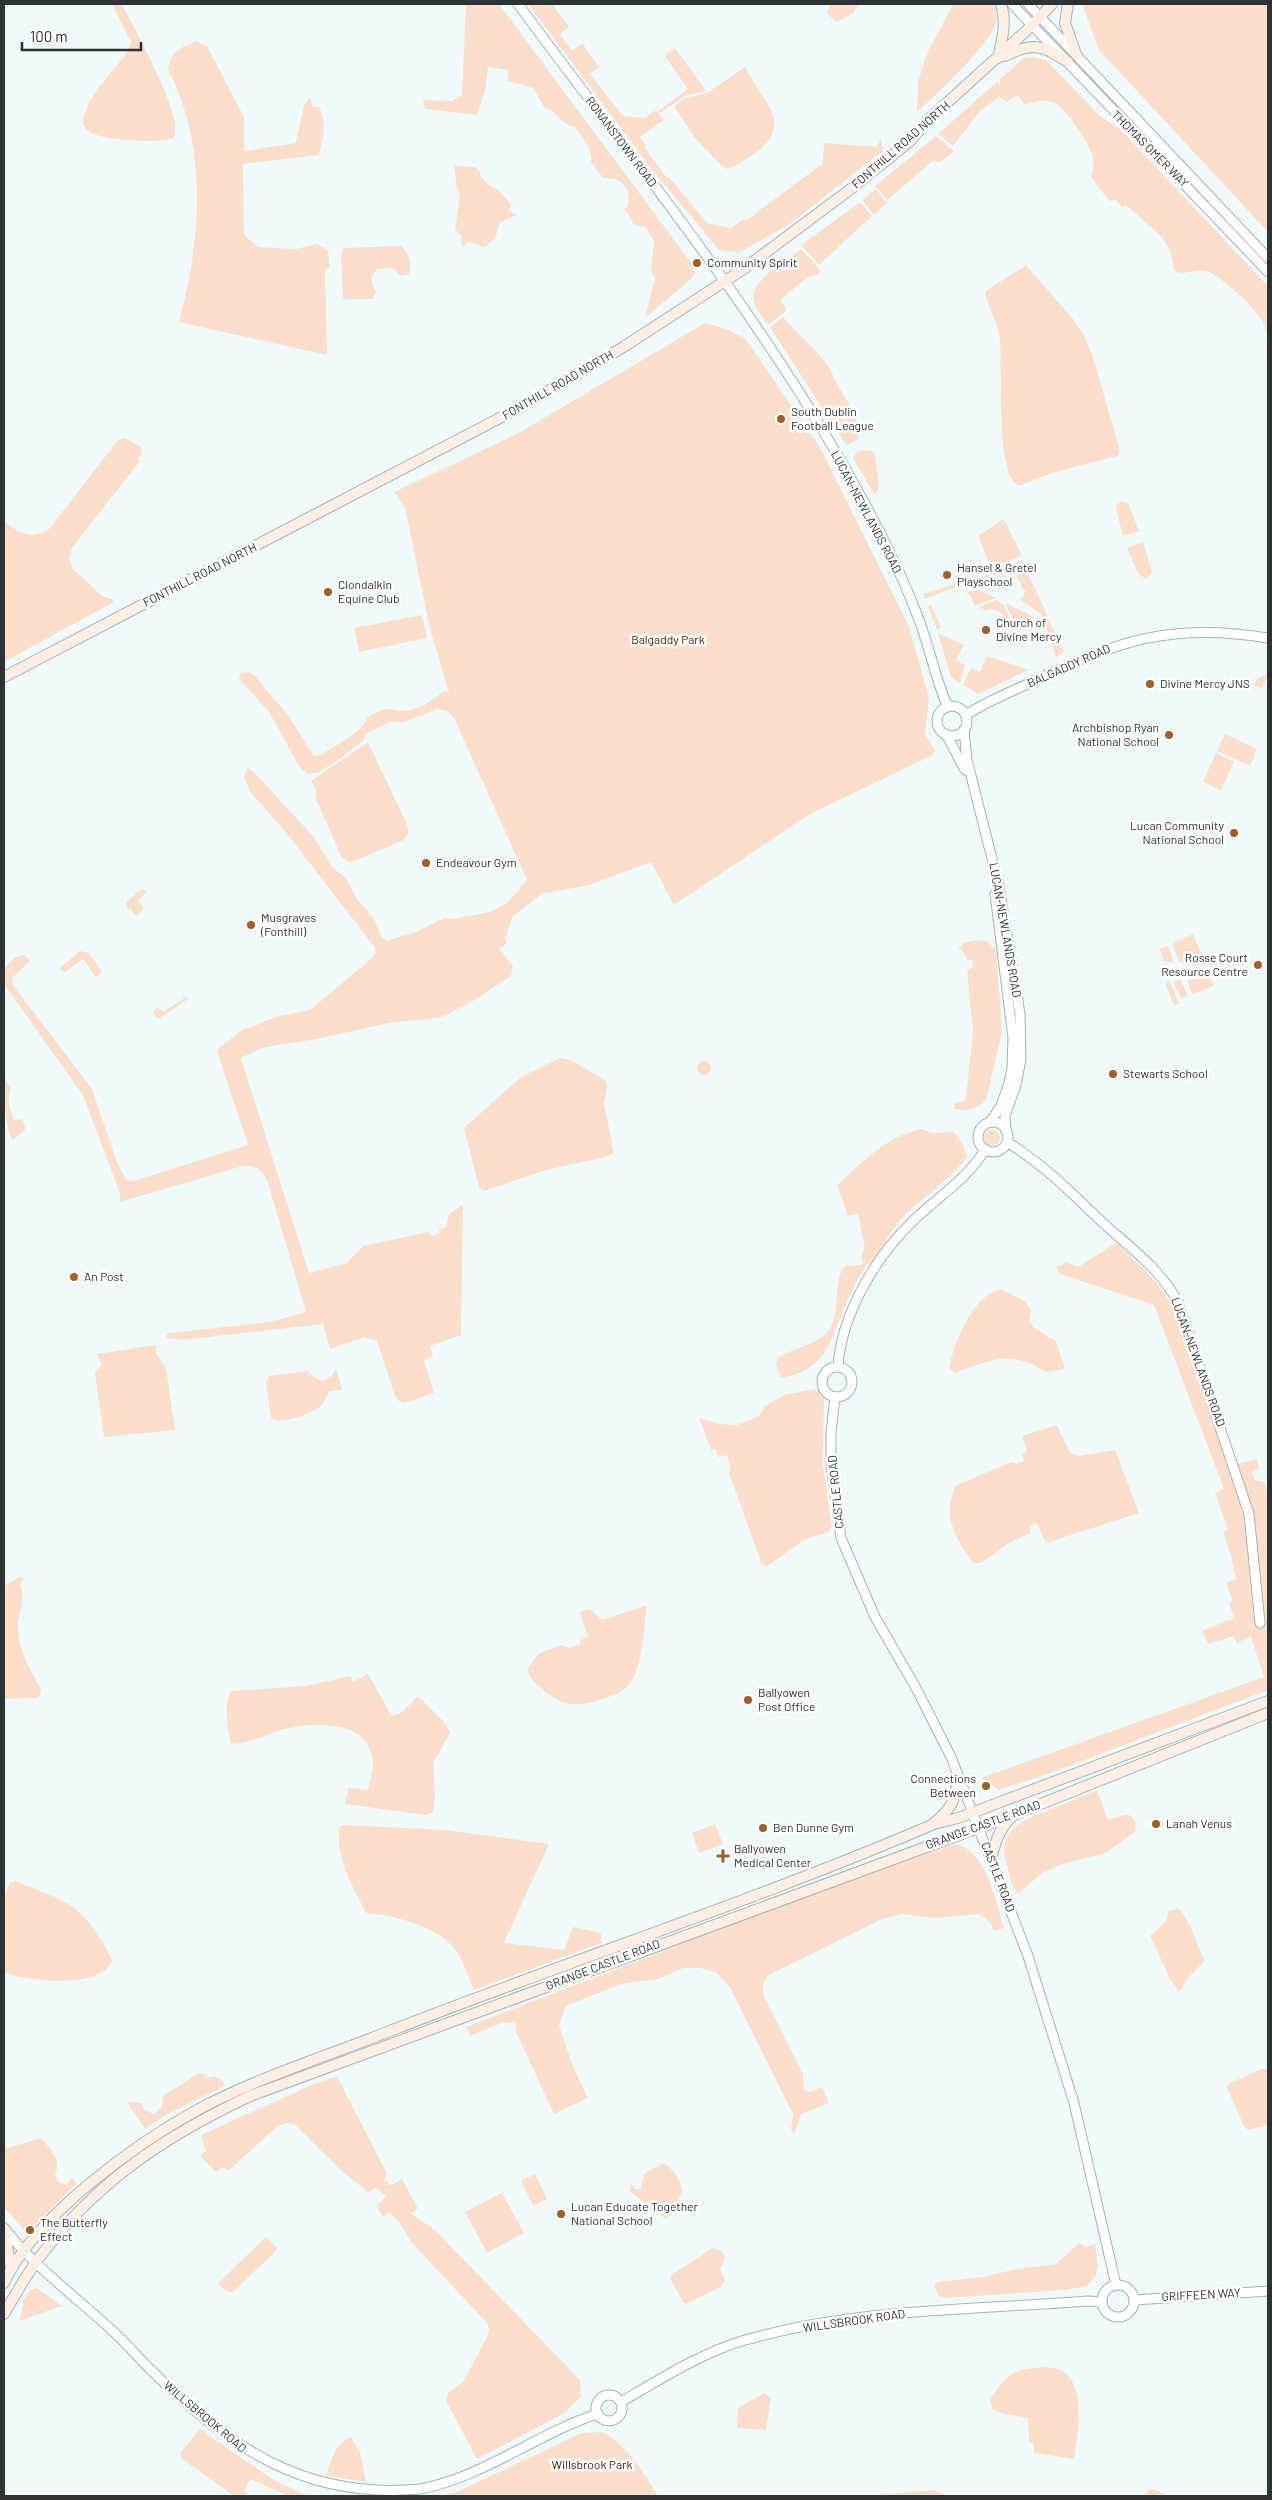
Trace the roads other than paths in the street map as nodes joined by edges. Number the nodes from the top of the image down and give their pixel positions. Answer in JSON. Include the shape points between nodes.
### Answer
{"nodes":[{"id":1,"x":518,"y":4,"type":"edge"},
{"id":2,"x":1001,"y":4,"type":"edge"},
{"id":3,"x":1012,"y":4,"type":"edge"},
{"id":4,"x":1028,"y":4,"type":"edge"},
{"id":5,"x":1052,"y":4,"type":"edge"},
{"id":6,"x":1068,"y":4,"type":"edge"},
{"id":7,"x":1040,"y":17,"type":"junction"},
{"id":8,"x":1032,"y":26,"type":"junction"},
{"id":9,"x":1076,"y":54,"type":"junction"},
{"id":10,"x":998,"y":59,"type":"junction"},
{"id":11,"x":1068,"y":62,"type":"junction"},
{"id":12,"x":1268,"y":258,"type":"edge"},
{"id":13,"x":1268,"y":272,"type":"edge"},
{"id":14,"x":725,"y":280,"type":"junction"},
{"id":15,"x":1268,"y":638,"type":"edge"},
{"id":16,"x":4,"y":677,"type":"edge"},
{"id":17,"x":948,"y":707,"type":"junction"},
{"id":18,"x":966,"y":715,"type":"junction"},
{"id":19,"x":964,"y":730,"type":"junction"},
{"id":20,"x":946,"y":734,"type":"junction"},
{"id":21,"x":990,"y":1122,"type":"junction"},
{"id":22,"x":1006,"y":1131,"type":"junction"},
{"id":23,"x":1007,"y":1142,"type":"junction"},
{"id":24,"x":985,"y":1150,"type":"junction"},
{"id":25,"x":838,"y":1366,"type":"junction"},
{"id":26,"x":835,"y":1397,"type":"junction"},
{"id":27,"x":1260,"y":1622,"type":"dead end"},
{"id":28,"x":1268,"y":1701,"type":"edge"},
{"id":29,"x":1268,"y":1713,"type":"edge"},
{"id":30,"x":958,"y":1777,"type":"junction"},
{"id":31,"x":973,"y":1812,"type":"junction"},
{"id":32,"x":1016,"y":1814,"type":"junction"},
{"id":33,"x":934,"y":1824,"type":"junction"},
{"id":34,"x":979,"y":1826,"type":"junction"},
{"id":35,"x":991,"y":1859,"type":"junction"},
{"id":36,"x":4,"y":2228,"type":"edge"},
{"id":37,"x":22,"y":2250,"type":"junction"},
{"id":38,"x":36,"y":2262,"type":"junction"},
{"id":39,"x":11,"y":2268,"type":"junction"},
{"id":40,"x":29,"y":2274,"type":"junction"},
{"id":41,"x":4,"y":2283,"type":"edge"},
{"id":42,"x":1116,"y":2285,"type":"junction"},
{"id":43,"x":1268,"y":2291,"type":"edge"},
{"id":44,"x":1134,"y":2300,"type":"junction"},
{"id":45,"x":1102,"y":2302,"type":"junction"},
{"id":46,"x":4,"y":2314,"type":"edge"},
{"id":47,"x":118,"y":2335,"type":"junction"},
{"id":48,"x":621,"y":2402,"type":"junction"},
{"id":49,"x":597,"y":2414,"type":"junction"}],
"edges":[{"from":1,"to":14,"type":"street","name":"RONANSTOWN ROAD"},
{"from":2,"to":10,"type":"main road","via":[[1004,30]]},
{"from":3,"to":8,"type":"street"},
{"from":4,"to":7,"type":"street"},
{"from":5,"to":7,"type":"main road","name":"FONTHILL ROAD NORTH"},
{"from":6,"to":9,"type":"main road","via":[[1065,22]]},
{"from":7,"to":8,"type":"main road","name":"FONTHILL ROAD NORTH"},
{"from":7,"to":9,"type":"street","name":"THOMAS OMER WAY"},
{"from":8,"to":10,"type":"main road","name":"FONTHILL ROAD NORTH"},
{"from":8,"to":11,"type":"street","name":"THOMAS OMER WAY"},
{"from":9,"to":12,"type":"street","name":"THOMAS OMER WAY"},
{"from":10,"to":11,"type":"main road","via":[[1026,48],[1043,47]]},
{"from":10,"to":14,"type":"main road","name":"FONTHILL ROAD NORTH","via":[[859,182]]},
{"from":11,"to":13,"type":"street","name":"THOMAS OMER WAY"},
{"from":14,"to":16,"type":"main road","name":"FONTHILL ROAD NORTH","via":[[613,354],[519,408]]},
{"from":14,"to":17,"type":"street","name":"LUCAN-NEWLANDS ROAD","via":[[833,449],[875,525],[920,620],[937,681]]},
{"from":15,"to":18,"type":"street","name":"BALGADDY ROAD","via":[[1209,631],[1170,634],[1120,644],[1083,658]]},
{"from":17,"to":18,"type":"street","via":[[957,707]]},
{"from":17,"to":20,"type":"street","via":[[940,712],[938,721],[940,730]]},
{"from":18,"to":19,"type":"street"},
{"from":19,"to":20,"type":"street","via":[[957,735]]},
{"from":19,"to":22,"type":"street","name":"LUCAN-NEWLANDS ROAD","via":[[967,760],[999,886],[1020,1014],[1021,1059],[1005,1116]]},
{"from":20,"to":21,"type":"street","name":"LUCAN-NEWLANDS ROAD","via":[[968,779],[990,871],[1006,969],[1013,1038],[1012,1069],[1001,1106]]},
{"from":21,"to":22,"type":"street","via":[[1000,1124]]},
{"from":21,"to":24,"type":"street","name":"LUCAN-NEWLANDS ROAD","via":[[981,1128],[977,1137],[980,1147]]},
{"from":22,"to":23,"type":"street","name":"LUCAN-NEWLANDS ROAD"},
{"from":23,"to":24,"type":"street","via":[[999,1151],[991,1153]]},
{"from":23,"to":27,"type":"street","name":"LUCAN-NEWLANDS ROAD","via":[[1052,1175],[1158,1272],[1178,1302],[1250,1514]]},
{"from":24,"to":25,"type":"street","via":[[966,1177],[914,1220],[878,1264],[852,1312]]},
{"from":25,"to":26,"type":"street","via":[[826,1370],[822,1378],[825,1391]]},
{"from":25,"to":26,"type":"street","via":[[847,1370],[852,1382],[845,1394]]},
{"from":26,"to":30,"type":"street","name":"CASTLE ROAD","via":[[831,1465],[841,1538],[875,1617],[916,1688]]},
{"from":28,"to":31,"type":"main road","name":"GRANGE CASTLE ROAD"},
{"from":29,"to":32,"type":"main road","name":"GRANGE CASTLE ROAD"},
{"from":30,"to":31,"type":"street","name":"CASTLE ROAD"},
{"from":30,"to":33,"type":"main road","via":[[955,1800]]},
{"from":31,"to":33,"type":"main road","name":"GRANGE CASTLE ROAD"},
{"from":31,"to":34,"type":"street","name":"CASTLE ROAD"},
{"from":32,"to":34,"type":"main road","name":"GRANGE CASTLE ROAD"},
{"from":32,"to":35,"type":"main road","via":[[1007,1821]]},
{"from":33,"to":37,"type":"main road","name":"GRANGE CASTLE ROAD","via":[[760,1894],[483,1994],[201,2108],[148,2140],[92,2181]]},
{"from":34,"to":35,"type":"street","name":"CASTLE ROAD"},
{"from":34,"to":38,"type":"main road","name":"GRANGE CASTLE ROAD","via":[[250,2096],[176,2134],[124,2170],[80,2211]]},
{"from":35,"to":42,"type":"street","name":"CASTLE ROAD","via":[[1028,1956],[1074,2103]]},
{"from":36,"to":37,"type":"street","name":"WILLSBROOK ROAD"},
{"from":36,"to":39,"type":"main road"},
{"from":37,"to":38,"type":"street","name":"WILLSBROOK ROAD"},
{"from":37,"to":39,"type":"main road","name":"GRANGE CASTLE ROAD"},
{"from":38,"to":40,"type":"main road","name":"GRANGE CASTLE ROAD"},
{"from":38,"to":47,"type":"street","name":"WILLSBROOK ROAD"},
{"from":39,"to":41,"type":"main road","name":"GRANGE CASTLE ROAD"},
{"from":40,"to":46,"type":"main road","name":"GRANGE CASTLE ROAD"},
{"from":40,"to":47,"type":"street","via":[[36,2272],[84,2314]]},
{"from":42,"to":44,"type":"street","via":[[1126,2287],[1134,2295]]},
{"from":42,"to":45,"type":"street","via":[[1107,2289]]},
{"from":43,"to":44,"type":"street","name":"GRIFFEEN WAY"},
{"from":44,"to":45,"type":"street","via":[[1128,2314],[1119,2317],[1106,2311]]},
{"from":45,"to":48,"type":"street","name":"WILLSBROOK ROAD","via":[[1088,2300],[879,2315],[787,2330],[741,2341],[693,2362]]},
{"from":47,"to":49,"type":"street","name":"WILLSBROOK ROAD","via":[[158,2377],[240,2449],[288,2476],[332,2488],[374,2493],[440,2484]]},
{"from":48,"to":49,"type":"street","via":[[621,2414],[616,2419],[607,2421]]},
{"from":48,"to":49,"type":"street","via":[[612,2395],[602,2396],[595,2405]]}]}
